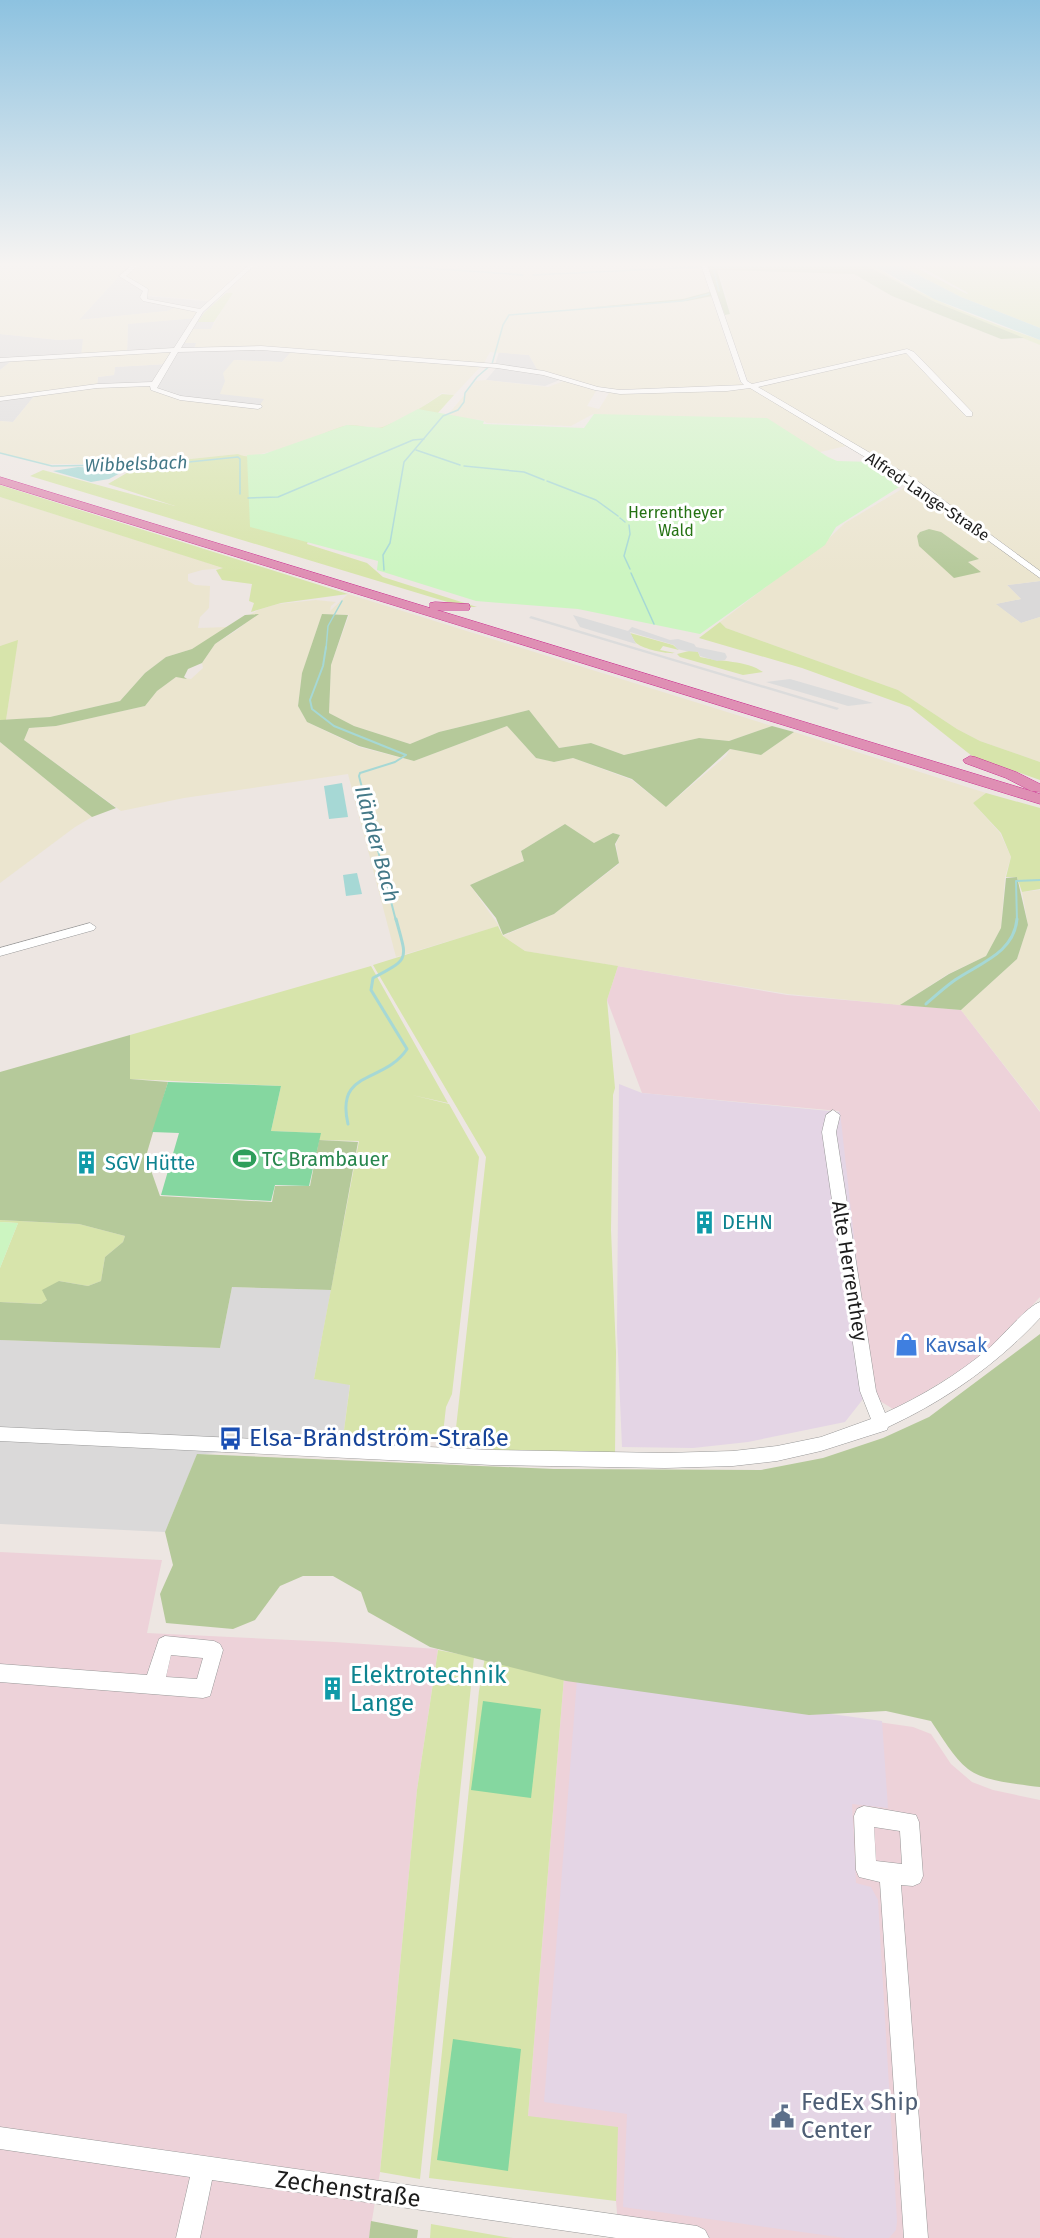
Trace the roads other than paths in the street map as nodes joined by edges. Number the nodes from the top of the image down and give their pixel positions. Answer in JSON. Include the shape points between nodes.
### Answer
{"nodes":[{"id":1,"x":166,"y":366,"type":"edge"},
{"id":2,"x":494,"y":366,"type":"edge"},
{"id":3,"x":739,"y":366,"type":"edge"},
{"id":4,"x":846,"y":366,"type":"edge"},
{"id":5,"x":925,"y":366,"type":"edge"},
{"id":6,"x":154,"y":384,"type":"junction"},
{"id":7,"x":749,"y":387,"type":"junction"},
{"id":8,"x":0,"y":399,"type":"edge"},
{"id":9,"x":258,"y":407,"type":"dead end"},
{"id":10,"x":969,"y":414,"type":"dead end"},
{"id":11,"x":0,"y":472,"type":"edge"},
{"id":12,"x":0,"y":480,"type":"edge"},
{"id":13,"x":1040,"y":574,"type":"edge"},
{"id":14,"x":435,"y":606,"type":"junction"},
{"id":15,"x":464,"y":608,"type":"dead end"},
{"id":16,"x":970,"y":760,"type":"dead end"},
{"id":17,"x":1039,"y":792,"type":"edge"},
{"id":18,"x":90,"y":927,"type":"dead end"},
{"id":19,"x":0,"y":952,"type":"edge"},
{"id":20,"x":833,"y":1115,"type":"dead end"},
{"id":21,"x":1040,"y":1308,"type":"edge"},
{"id":22,"x":881,"y":1425,"type":"junction"},
{"id":23,"x":0,"y":1434,"type":"edge"},
{"id":24,"x":0,"y":1673,"type":"edge"},
{"id":25,"x":154,"y":1685,"type":"dead end"},
{"id":26,"x":890,"y":1873,"type":"dead end"},
{"id":27,"x":0,"y":2138,"type":"edge"},
{"id":28,"x":203,"y":2168,"type":"junction"},
{"id":29,"x":188,"y":2238,"type":"edge"},
{"id":30,"x":697,"y":2238,"type":"edge"},
{"id":31,"x":916,"y":2238,"type":"edge"}],
"edges":[{"from":1,"to":6,"type":"street"},
{"from":2,"to":7,"type":"street","via":[[544,373],[611,392]]},
{"from":3,"to":7,"type":"street"},
{"from":4,"to":7,"type":"street"},
{"from":5,"to":10,"type":"street"},
{"from":6,"to":8,"type":"street","via":[[97,386]]},
{"from":6,"to":9,"type":"street","via":[[153,389],[180,398]]},
{"from":7,"to":13,"type":"street","name":"Alfred-Lange-Straße","via":[[913,482]]},
{"from":11,"to":14,"type":"highway"},
{"from":12,"to":17,"type":"highway"},
{"from":14,"to":15,"type":"highway"},
{"from":14,"to":17,"type":"highway"},
{"from":16,"to":17,"type":"highway","via":[[1011,775]]},
{"from":18,"to":19,"type":"street"},
{"from":20,"to":22,"type":"street","name":"Alte Herrenthey","via":[[829,1132],[868,1390]]},
{"from":21,"to":22,"type":"street","via":[[970,1374]]},
{"from":22,"to":23,"type":"street","via":[[786,1452],[689,1461],[553,1460]]},
{"from":24,"to":25,"type":"street"},
{"from":26,"to":31,"type":"street"},
{"from":27,"to":28,"type":"street","name":"Zechenstraße"},
{"from":28,"to":29,"type":"street"},
{"from":28,"to":30,"type":"street","name":"Zechenstraße"}]}
